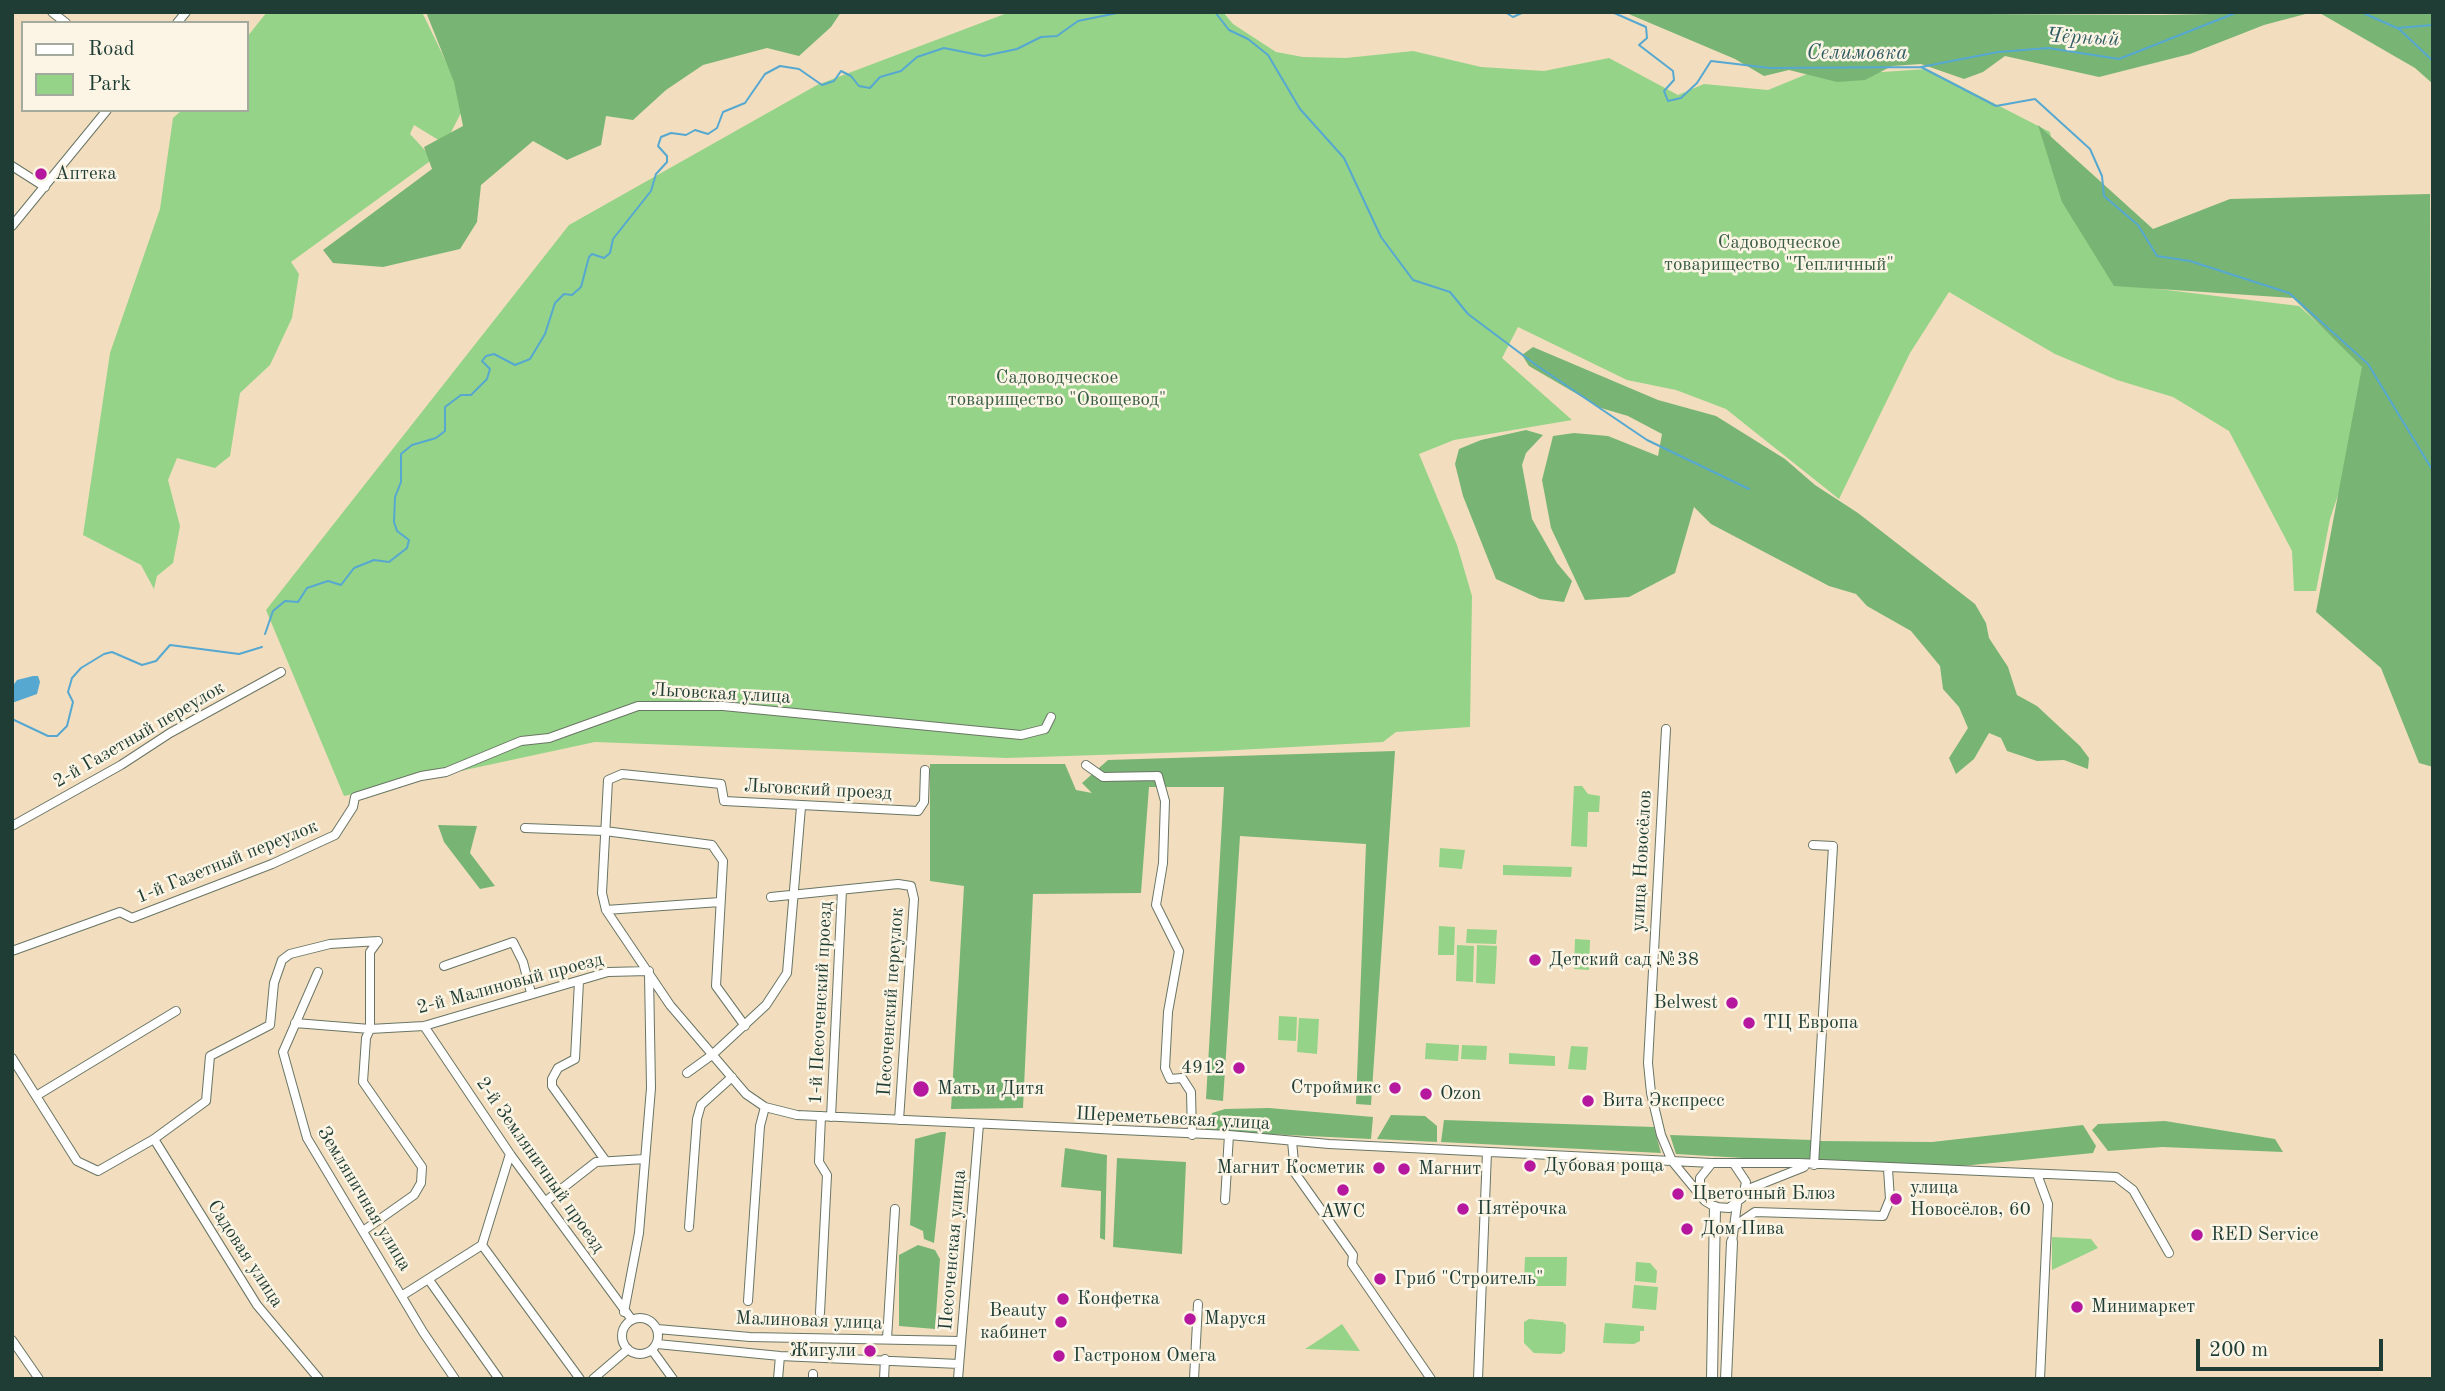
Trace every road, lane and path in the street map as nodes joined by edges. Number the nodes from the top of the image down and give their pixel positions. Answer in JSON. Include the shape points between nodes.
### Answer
{"nodes":[{"id":1,"x":105,"y":112,"type":"edge"},
{"id":2,"x":12,"y":166,"type":"edge"},
{"id":3,"x":45,"y":187,"type":"junction"},
{"id":4,"x":12,"y":226,"type":"edge"},
{"id":5,"x":281,"y":672,"type":"dead end"},
{"id":6,"x":1051,"y":717,"type":"dead end"},
{"id":7,"x":1666,"y":729,"type":"dead end"},
{"id":8,"x":1086,"y":765,"type":"dead end"},
{"id":9,"x":925,"y":770,"type":"dead end"},
{"id":10,"x":801,"y":807,"type":"junction"},
{"id":11,"x":12,"y":826,"type":"edge"},
{"id":12,"x":525,"y":828,"type":"dead end"},
{"id":13,"x":606,"y":831,"type":"junction"},
{"id":14,"x":335,"y":835,"type":"joint"},
{"id":15,"x":1813,"y":845,"type":"dead end"},
{"id":16,"x":842,"y":890,"type":"junction"},
{"id":17,"x":796,"y":895,"type":"junction"},
{"id":18,"x":771,"y":897,"type":"dead end"},
{"id":19,"x":720,"y":902,"type":"junction"},
{"id":20,"x":606,"y":910,"type":"junction"},
{"id":21,"x":12,"y":951,"type":"edge"},
{"id":22,"x":444,"y":966,"type":"dead end"},
{"id":23,"x":649,"y":971,"type":"junction"},
{"id":24,"x":318,"y":972,"type":"dead end"},
{"id":25,"x":579,"y":981,"type":"junction"},
{"id":26,"x":531,"y":993,"type":"junction"},
{"id":27,"x":176,"y":1011,"type":"dead end"},
{"id":28,"x":295,"y":1023,"type":"junction"},
{"id":29,"x":424,"y":1026,"type":"junction"},
{"id":30,"x":744,"y":1026,"type":"junction"},
{"id":31,"x":370,"y":1030,"type":"junction"},
{"id":32,"x":712,"y":1055,"type":"junction"},
{"id":33,"x":12,"y":1058,"type":"edge"},
{"id":34,"x":687,"y":1073,"type":"dead end"},
{"id":35,"x":732,"y":1077,"type":"junction"},
{"id":36,"x":36,"y":1096,"type":"junction"},
{"id":37,"x":765,"y":1107,"type":"junction"},
{"id":38,"x":821,"y":1116,"type":"junction"},
{"id":39,"x":831,"y":1117,"type":"junction"},
{"id":40,"x":899,"y":1120,"type":"junction"},
{"id":41,"x":979,"y":1124,"type":"junction"},
{"id":42,"x":1192,"y":1135,"type":"junction"},
{"id":43,"x":1229,"y":1135,"type":"junction"},
{"id":44,"x":153,"y":1139,"type":"junction"},
{"id":45,"x":1292,"y":1140,"type":"junction"},
{"id":46,"x":1487,"y":1152,"type":"junction"},
{"id":47,"x":510,"y":1154,"type":"junction"},
{"id":48,"x":645,"y":1159,"type":"junction"},
{"id":49,"x":605,"y":1160,"type":"junction"},
{"id":50,"x":1672,"y":1161,"type":"junction"},
{"id":51,"x":1712,"y":1163,"type":"junction"},
{"id":52,"x":1734,"y":1164,"type":"junction"},
{"id":53,"x":1814,"y":1165,"type":"junction"},
{"id":54,"x":1888,"y":1169,"type":"junction"},
{"id":55,"x":2037,"y":1174,"type":"junction"},
{"id":56,"x":1746,"y":1190,"type":"junction"},
{"id":57,"x":1700,"y":1192,"type":"junction"},
{"id":58,"x":1225,"y":1200,"type":"dead end"},
{"id":59,"x":546,"y":1201,"type":"junction"},
{"id":60,"x":1738,"y":1203,"type":"junction"},
{"id":61,"x":1714,"y":1207,"type":"junction"},
{"id":62,"x":895,"y":1209,"type":"dead end"},
{"id":63,"x":1755,"y":1212,"type":"junction"},
{"id":64,"x":689,"y":1227,"type":"dead end"},
{"id":65,"x":1733,"y":1227,"type":"junction"},
{"id":66,"x":363,"y":1231,"type":"junction"},
{"id":67,"x":1731,"y":1242,"type":"joint"},
{"id":68,"x":482,"y":1245,"type":"junction"},
{"id":69,"x":2169,"y":1253,"type":"dead end"},
{"id":70,"x":429,"y":1280,"type":"junction"},
{"id":71,"x":403,"y":1295,"type":"junction"},
{"id":72,"x":748,"y":1301,"type":"dead end"},
{"id":73,"x":1198,"y":1304,"type":"dead end"},
{"id":74,"x":624,"y":1312,"type":"junction"},
{"id":75,"x":820,"y":1313,"type":"dead end"},
{"id":76,"x":632,"y":1320,"type":"junction"},
{"id":77,"x":657,"y":1329,"type":"junction"},
{"id":78,"x":887,"y":1339,"type":"junction"},
{"id":79,"x":12,"y":1340,"type":"edge"},
{"id":80,"x":960,"y":1341,"type":"junction"},
{"id":81,"x":654,"y":1347,"type":"junction"},
{"id":82,"x":628,"y":1349,"type":"junction"},
{"id":83,"x":780,"y":1356,"type":"junction"},
{"id":84,"x":885,"y":1359,"type":"junction"},
{"id":85,"x":959,"y":1364,"type":"junction"},
{"id":86,"x":39,"y":1379,"type":"edge"},
{"id":87,"x":318,"y":1379,"type":"edge"},
{"id":88,"x":456,"y":1379,"type":"edge"},
{"id":89,"x":499,"y":1379,"type":"edge"},
{"id":90,"x":580,"y":1379,"type":"edge"},
{"id":91,"x":593,"y":1379,"type":"edge"},
{"id":92,"x":673,"y":1379,"type":"edge"},
{"id":93,"x":778,"y":1379,"type":"edge"},
{"id":94,"x":884,"y":1379,"type":"edge"},
{"id":95,"x":958,"y":1379,"type":"edge"},
{"id":96,"x":1194,"y":1379,"type":"edge"},
{"id":97,"x":1431,"y":1379,"type":"edge"},
{"id":98,"x":1478,"y":1379,"type":"edge"},
{"id":99,"x":1712,"y":1379,"type":"edge"},
{"id":100,"x":1726,"y":1379,"type":"edge"},
{"id":101,"x":2040,"y":1379,"type":"edge"}],
"edges":[{"from":1,"to":3,"type":"street"},
{"from":2,"to":3,"type":"street"},
{"from":3,"to":4,"type":"street"},
{"from":5,"to":11,"type":"street","name":"2-й Газетный переулок"},
{"from":6,"to":14,"type":"street","name":"Льговская улица","via":[[1045,730],[1021,735],[723,706],[639,706],[549,738],[521,740],[446,772],[355,797]]},
{"from":7,"to":50,"type":"street","name":"улица Новосёлов","via":[[1648,1063],[1656,1116]]},
{"from":8,"to":42,"type":"street","via":[[1103,777],[1158,776],[1165,801],[1156,905],[1179,951],[1168,1012],[1165,1068],[1170,1079],[1182,1078],[1191,1092]]},
{"from":9,"to":10,"type":"street","name":"Льговский проезд","via":[[924,802],[918,811]]},
{"from":10,"to":13,"type":"street","name":"Льговский проезд","via":[[723,801],[721,784],[622,774],[608,780]]},
{"from":10,"to":17,"type":"street"},
{"from":12,"to":13,"type":"street"},
{"from":13,"to":19,"type":"street","via":[[712,845],[723,861]]},
{"from":13,"to":20,"type":"street","via":[[602,893]]},
{"from":14,"to":21,"type":"street","name":"1-й Газетный переулок","via":[[132,918],[120,912]]},
{"from":15,"to":53,"type":"street","via":[[1833,846]]},
{"from":16,"to":17,"type":"street"},
{"from":16,"to":39,"type":"street","name":"1-й Песоченский проезд"},
{"from":16,"to":40,"type":"street","name":"Песоченский переулок","via":[[911,886],[914,899]]},
{"from":17,"to":18,"type":"street"},
{"from":17,"to":30,"type":"street","via":[[787,973],[766,1006]]},
{"from":19,"to":20,"type":"street"},
{"from":19,"to":30,"type":"street","via":[[716,986]]},
{"from":20,"to":23,"type":"street","name":"Шереметьевская улица"},
{"from":22,"to":26,"type":"street","via":[[513,942]]},
{"from":23,"to":25,"type":"street","name":"2-й Малиновый проезд","via":[[608,972]]},
{"from":23,"to":32,"type":"street","name":"Шереметьевская улица","via":[[670,1005]]},
{"from":23,"to":48,"type":"street","via":[[651,1088]]},
{"from":24,"to":28,"type":"street","name":"Земляничная улица"},
{"from":25,"to":26,"type":"street","name":"2-й Малиновый проезд"},
{"from":25,"to":49,"type":"street","via":[[575,1059],[558,1068],[552,1086]]},
{"from":26,"to":29,"type":"street","name":"2-й Малиновый проезд"},
{"from":27,"to":36,"type":"street"},
{"from":28,"to":31,"type":"street","name":"2-й Малиновый проезд"},
{"from":28,"to":66,"type":"street","name":"Земляничная улица","via":[[283,1052],[307,1138]]},
{"from":29,"to":31,"type":"street","name":"2-й Малиновый проезд"},
{"from":29,"to":47,"type":"street","name":"2-й Земляничный проезд"},
{"from":30,"to":32,"type":"street"},
{"from":31,"to":44,"type":"street","via":[[370,953],[378,942],[330,944],[290,954],[282,960],[274,983],[270,1026],[210,1056],[206,1101]]},
{"from":31,"to":66,"type":"street","via":[[363,1082],[422,1167],[414,1195]]},
{"from":32,"to":34,"type":"street"},
{"from":32,"to":35,"type":"street","name":"Шереметьевская улица"},
{"from":33,"to":36,"type":"street"},
{"from":35,"to":37,"type":"street","name":"Шереметьевская улица"},
{"from":35,"to":64,"type":"street","via":[[701,1105]]},
{"from":36,"to":44,"type":"street","via":[[77,1161],[98,1171]]},
{"from":37,"to":38,"type":"street","name":"Шереметьевская улица"},
{"from":37,"to":72,"type":"street"},
{"from":38,"to":39,"type":"street","name":"Шереметьевская улица"},
{"from":38,"to":75,"type":"street","name":"1-й Песоченский проезд","via":[[819,1162],[827,1174]]},
{"from":39,"to":40,"type":"street","name":"Шереметьевская улица"},
{"from":40,"to":41,"type":"street","name":"Шереметьевская улица"},
{"from":41,"to":42,"type":"street","name":"Шереметьевская улица"},
{"from":41,"to":80,"type":"street","name":"Песоченская улица"},
{"from":42,"to":43,"type":"street","name":"Шереметьевская улица"},
{"from":43,"to":45,"type":"street","name":"Шереметьевская улица"},
{"from":43,"to":58,"type":"street"},
{"from":44,"to":87,"type":"street","name":"Садовая улица","via":[[257,1305]]},
{"from":45,"to":46,"type":"street","name":"Шереметьевская улица"},
{"from":45,"to":97,"type":"street","via":[[1295,1173]]},
{"from":46,"to":50,"type":"street","name":"Шереметьевская улица"},
{"from":46,"to":98,"type":"street"},
{"from":47,"to":59,"type":"street","name":"2-й Земляничный проезд"},
{"from":47,"to":68,"type":"street"},
{"from":48,"to":49,"type":"street"},
{"from":48,"to":74,"type":"street","via":[[639,1233]]},
{"from":49,"to":59,"type":"street"},
{"from":50,"to":51,"type":"street","name":"Шереметьевская улица"},
{"from":50,"to":57,"type":"street"},
{"from":51,"to":52,"type":"street"},
{"from":51,"to":57,"type":"street","via":[[1702,1172]]},
{"from":52,"to":53,"type":"street"},
{"from":52,"to":56,"type":"street","via":[[1744,1175]]},
{"from":53,"to":54,"type":"street"},
{"from":53,"to":56,"type":"street","via":[[1779,1174]]},
{"from":54,"to":55,"type":"street"},
{"from":54,"to":63,"type":"street","via":[[1890,1199],[1883,1216]]},
{"from":55,"to":69,"type":"street","via":[[2116,1177],[2133,1191]]},
{"from":55,"to":101,"type":"street","via":[[2048,1204]]},
{"from":56,"to":60,"type":"street"},
{"from":57,"to":61,"type":"street"},
{"from":59,"to":74,"type":"street","name":"2-й Земляничный проезд"},
{"from":60,"to":61,"type":"street"},
{"from":60,"to":63,"type":"street"},
{"from":60,"to":65,"type":"street"},
{"from":61,"to":99,"type":"main road"},
{"from":62,"to":78,"type":"street"},
{"from":63,"to":65,"type":"street"},
{"from":65,"to":67,"type":"street"},
{"from":66,"to":71,"type":"street","name":"Земляничная улица"},
{"from":67,"to":100,"type":"main road"},
{"from":68,"to":70,"type":"street"},
{"from":68,"to":90,"type":"street"},
{"from":70,"to":71,"type":"street"},
{"from":70,"to":89,"type":"street"},
{"from":71,"to":88,"type":"street","name":"Земляничная улица"},
{"from":73,"to":96,"type":"street"},
{"from":74,"to":76,"type":"street","name":"2-й Земляничный проезд"},
{"from":76,"to":77,"type":"street","name":"Малиновая улица","via":[[644,1318]]},
{"from":76,"to":82,"type":"street","via":[[623,1333]]},
{"from":77,"to":78,"type":"street","name":"Малиновая улица","via":[[750,1337]]},
{"from":77,"to":81,"type":"street"},
{"from":78,"to":80,"type":"street","name":"Малиновая улица"},
{"from":79,"to":86,"type":"street"},
{"from":80,"to":85,"type":"street","name":"Песоченская улица"},
{"from":81,"to":82,"type":"street","name":"Малиновая улица","via":[[642,1354]]},
{"from":81,"to":83,"type":"street","name":"Малиновая улица"},
{"from":81,"to":92,"type":"street"},
{"from":82,"to":91,"type":"street"},
{"from":83,"to":84,"type":"street","name":"Малиновая улица"},
{"from":83,"to":93,"type":"street"},
{"from":84,"to":85,"type":"street","name":"Малиновая улица"},
{"from":84,"to":94,"type":"street"},
{"from":85,"to":95,"type":"street","name":"Песоченская улица"}]}
